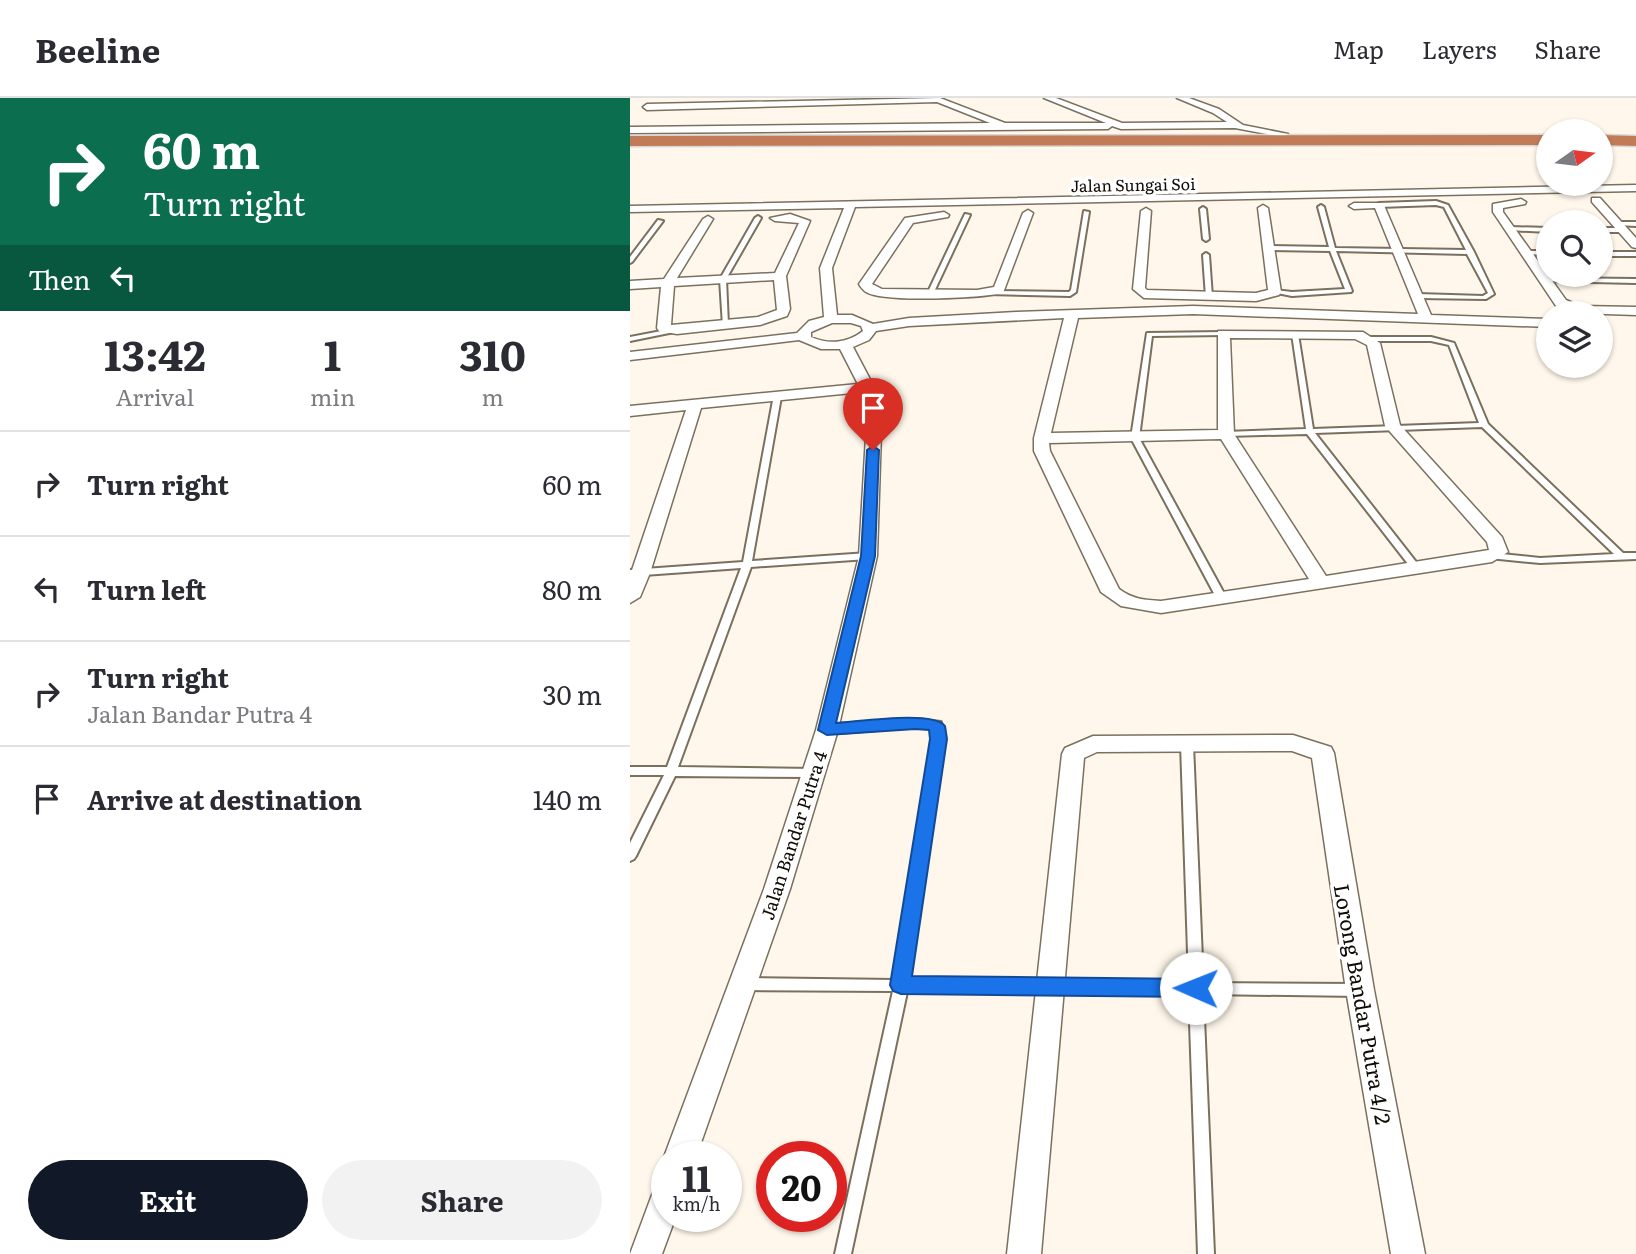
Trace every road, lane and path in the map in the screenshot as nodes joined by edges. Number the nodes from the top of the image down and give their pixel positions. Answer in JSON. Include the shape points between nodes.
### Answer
{"nodes":[{"id":1,"x":655,"y":98,"type":"edge"},
{"id":2,"x":1048,"y":98,"type":"edge"},
{"id":3,"x":1181,"y":98,"type":"edge"},
{"id":4,"x":935,"y":99,"type":"edge"},
{"id":5,"x":647,"y":107,"type":"junction"},
{"id":6,"x":640,"y":115,"type":"dead end"},
{"id":7,"x":1004,"y":126,"type":"junction"},
{"id":8,"x":1121,"y":126,"type":"junction"},
{"id":9,"x":1239,"y":126,"type":"junction"},
{"id":10,"x":631,"y":131,"type":"edge"},
{"id":11,"x":1283,"y":134,"type":"junction"},
{"id":12,"x":1202,"y":135,"type":"junction"},
{"id":13,"x":1536,"y":137,"type":"edge"},
{"id":14,"x":1536,"y":137,"type":"edge"},
{"id":15,"x":1614,"y":138,"type":"edge"},
{"id":16,"x":1636,"y":139,"type":"edge"},
{"id":17,"x":1636,"y":188,"type":"edge"},
{"id":18,"x":1636,"y":199,"type":"edge"},
{"id":19,"x":1596,"y":200,"type":"junction"},
{"id":20,"x":852,"y":204,"type":"junction"},
{"id":21,"x":1379,"y":205,"type":"junction"},
{"id":22,"x":1321,"y":207,"type":"junction"},
{"id":23,"x":1263,"y":208,"type":"junction"},
{"id":24,"x":630,"y":209,"type":"edge"},
{"id":25,"x":1198,"y":210,"type":"joint"},
{"id":26,"x":1146,"y":211,"type":"dead end"},
{"id":27,"x":1086,"y":212,"type":"dead end"},
{"id":28,"x":1028,"y":213,"type":"dead end"},
{"id":29,"x":967,"y":215,"type":"junction"},
{"id":30,"x":981,"y":215,"type":"dead end"},
{"id":31,"x":758,"y":218,"type":"junction"},
{"id":32,"x":708,"y":219,"type":"junction"},
{"id":33,"x":660,"y":221,"type":"junction"},
{"id":34,"x":630,"y":222,"type":"edge"},
{"id":35,"x":1636,"y":224,"type":"edge"},
{"id":36,"x":1619,"y":227,"type":"junction"},
{"id":37,"x":1613,"y":228,"type":"edge"},
{"id":38,"x":1510,"y":229,"type":"junction"},
{"id":39,"x":1536,"y":230,"type":"edge"},
{"id":40,"x":1206,"y":239,"type":"dead end"},
{"id":41,"x":1636,"y":245,"type":"edge"},
{"id":42,"x":1270,"y":248,"type":"junction"},
{"id":43,"x":1332,"y":249,"type":"junction"},
{"id":44,"x":1400,"y":250,"type":"junction"},
{"id":45,"x":1471,"y":252,"type":"junction"},
{"id":46,"x":1527,"y":253,"type":"junction"},
{"id":47,"x":1536,"y":253,"type":"edge"},
{"id":48,"x":1613,"y":254,"type":"edge"},
{"id":49,"x":1636,"y":254,"type":"edge"},
{"id":50,"x":1206,"y":255,"type":"dead end"},
{"id":51,"x":630,"y":261,"type":"edge"},
{"id":52,"x":1536,"y":266,"type":"edge"},
{"id":53,"x":780,"y":276,"type":"junction"},
{"id":54,"x":723,"y":279,"type":"junction"},
{"id":55,"x":1613,"y":281,"type":"edge"},
{"id":56,"x":1636,"y":281,"type":"edge"},
{"id":57,"x":668,"y":283,"type":"junction"},
{"id":58,"x":630,"y":285,"type":"edge"},
{"id":59,"x":1551,"y":287,"type":"edge"},
{"id":60,"x":1275,"y":292,"type":"junction"},
{"id":61,"x":990,"y":293,"type":"junction"},
{"id":62,"x":929,"y":294,"type":"junction"},
{"id":63,"x":1418,"y":296,"type":"junction"},
{"id":64,"x":1209,"y":297,"type":"junction"},
{"id":65,"x":1636,"y":311,"type":"edge"},
{"id":66,"x":1072,"y":314,"type":"junction"},
{"id":67,"x":831,"y":319,"type":"junction"},
{"id":68,"x":1426,"y":319,"type":"junction"},
{"id":69,"x":1536,"y":323,"type":"edge"},
{"id":70,"x":725,"y":324,"type":"junction"},
{"id":71,"x":1613,"y":325,"type":"edge"},
{"id":72,"x":1624,"y":325,"type":"dead end"},
{"id":73,"x":870,"y":328,"type":"junction"},
{"id":74,"x":677,"y":330,"type":"junction"},
{"id":75,"x":1225,"y":334,"type":"junction"},
{"id":76,"x":1295,"y":334,"type":"junction"},
{"id":77,"x":803,"y":336,"type":"junction"},
{"id":78,"x":630,"y":339,"type":"edge"},
{"id":79,"x":1370,"y":339,"type":"junction"},
{"id":80,"x":845,"y":345,"type":"junction"},
{"id":81,"x":630,"y":356,"type":"edge"},
{"id":82,"x":868,"y":387,"type":"junction"},
{"id":83,"x":777,"y":397,"type":"junction"},
{"id":84,"x":695,"y":405,"type":"junction"},
{"id":85,"x":630,"y":411,"type":"edge"},
{"id":86,"x":1484,"y":425,"type":"junction"},
{"id":87,"x":1393,"y":426,"type":"junction"},
{"id":88,"x":1310,"y":432,"type":"junction"},
{"id":89,"x":1226,"y":433,"type":"junction"},
{"id":90,"x":1042,"y":438,"type":"junction"},
{"id":91,"x":1135,"y":438,"type":"junction"},
{"id":92,"x":868,"y":556,"type":"junction"},
{"id":93,"x":1492,"y":556,"type":"junction"},
{"id":94,"x":1621,"y":556,"type":"junction"},
{"id":95,"x":1636,"y":556,"type":"edge"},
{"id":96,"x":747,"y":565,"type":"junction"},
{"id":97,"x":1415,"y":567,"type":"junction"},
{"id":98,"x":636,"y":573,"type":"edge"},
{"id":99,"x":1320,"y":581,"type":"junction"},
{"id":100,"x":630,"y":597,"type":"edge"},
{"id":101,"x":1221,"y":597,"type":"junction"},
{"id":102,"x":827,"y":730,"type":"junction"},
{"id":103,"x":1187,"y":744,"type":"junction"},
{"id":104,"x":630,"y":772,"type":"edge"},
{"id":105,"x":671,"y":772,"type":"junction"},
{"id":106,"x":813,"y":773,"type":"junction"},
{"id":107,"x":630,"y":856,"type":"edge"},
{"id":108,"x":742,"y":984,"type":"junction"},
{"id":109,"x":901,"y":985,"type":"junction"},
{"id":110,"x":1050,"y":986,"type":"junction"},
{"id":111,"x":1196,"y":988,"type":"junction"},
{"id":112,"x":1360,"y":990,"type":"junction"},
{"id":113,"x":686,"y":1141,"type":"edge"},
{"id":114,"x":651,"y":1231,"type":"edge"},
{"id":115,"x":642,"y":1252,"type":"edge"},
{"id":116,"x":843,"y":1254,"type":"edge"},
{"id":117,"x":1024,"y":1254,"type":"edge"},
{"id":118,"x":1206,"y":1254,"type":"edge"},
{"id":119,"x":1408,"y":1254,"type":"edge"}],
"edges":[{"from":1,"to":5,"type":"street"},
{"from":2,"to":8,"type":"street"},
{"from":3,"to":9,"type":"street","via":[[1216,111]]},
{"from":4,"to":5,"type":"street"},
{"from":4,"to":7,"type":"street"},
{"from":5,"to":6,"type":"street"},
{"from":7,"to":8,"type":"street"},
{"from":7,"to":10,"type":"street"},
{"from":8,"to":9,"type":"street"},
{"from":9,"to":11,"type":"street"},
{"from":9,"to":12,"type":"street"},
{"from":10,"to":12,"type":"highway"},
{"from":10,"to":14,"type":"highway"},
{"from":11,"to":12,"type":"highway"},
{"from":11,"to":13,"type":"highway"},
{"from":15,"to":16,"type":"highway"},
{"from":17,"to":20,"type":"street","name":"Jalan Sungai Soi"},
{"from":18,"to":19,"type":"street"},
{"from":19,"to":36,"type":"street"},
{"from":19,"to":38,"type":"street","via":[[1504,203],[1497,206]]},
{"from":20,"to":24,"type":"street","name":"Jalan Sungai Soi"},
{"from":20,"to":67,"type":"street","via":[[826,268]]},
{"from":21,"to":22,"type":"street"},
{"from":21,"to":44,"type":"street"},
{"from":21,"to":45,"type":"lane","via":[[1446,206]]},
{"from":22,"to":23,"type":"street"},
{"from":22,"to":43,"type":"lane"},
{"from":23,"to":25,"type":"street"},
{"from":23,"to":42,"type":"street"},
{"from":25,"to":40,"type":"lane"},
{"from":26,"to":64,"type":"street","via":[[1139,289],[1156,296]]},
{"from":27,"to":61,"type":"lane","via":[[1074,291]]},
{"from":28,"to":61,"type":"street","via":[[999,290]]},
{"from":29,"to":30,"type":"street"},
{"from":29,"to":62,"type":"lane"},
{"from":29,"to":62,"type":"street","via":[[909,220],[865,284],[882,293]]},
{"from":31,"to":32,"type":"street"},
{"from":31,"to":53,"type":"street","via":[[802,219],[805,224]]},
{"from":31,"to":54,"type":"lane"},
{"from":32,"to":33,"type":"street"},
{"from":32,"to":57,"type":"street"},
{"from":33,"to":34,"type":"street"},
{"from":33,"to":51,"type":"lane"},
{"from":35,"to":36,"type":"lane"},
{"from":36,"to":37,"type":"lane"},
{"from":36,"to":41,"type":"street"},
{"from":38,"to":39,"type":"lane"},
{"from":38,"to":46,"type":"street"},
{"from":42,"to":43,"type":"lane"},
{"from":42,"to":60,"type":"street"},
{"from":43,"to":44,"type":"lane"},
{"from":43,"to":60,"type":"lane","via":[[1349,292]]},
{"from":44,"to":45,"type":"lane"},
{"from":44,"to":63,"type":"street"},
{"from":45,"to":63,"type":"lane","via":[[1490,296]]},
{"from":46,"to":47,"type":"lane"},
{"from":46,"to":52,"type":"street"},
{"from":48,"to":49,"type":"lane"},
{"from":50,"to":64,"type":"lane"},
{"from":53,"to":54,"type":"street"},
{"from":53,"to":70,"type":"street","via":[[784,309],[770,319]]},
{"from":54,"to":57,"type":"street"},
{"from":54,"to":70,"type":"lane"},
{"from":55,"to":56,"type":"lane"},
{"from":57,"to":58,"type":"street"},
{"from":57,"to":74,"type":"street","via":[[664,328]]},
{"from":59,"to":65,"type":"street","via":[[1562,303],[1578,310]]},
{"from":60,"to":64,"type":"street","via":[[1256,297]]},
{"from":61,"to":62,"type":"street"},
{"from":63,"to":68,"type":"street"},
{"from":66,"to":68,"type":"street","via":[[1193,310]]},
{"from":66,"to":73,"type":"street"},
{"from":66,"to":90,"type":"street"},
{"from":67,"to":73,"type":"street","via":[[852,319]]},
{"from":67,"to":77,"type":"street","via":[[808,327]]},
{"from":68,"to":69,"type":"street"},
{"from":70,"to":74,"type":"street"},
{"from":71,"to":72,"type":"street"},
{"from":73,"to":80,"type":"street","via":[[866,336]]},
{"from":74,"to":78,"type":"lane"},
{"from":75,"to":76,"type":"street"},
{"from":75,"to":89,"type":"street"},
{"from":75,"to":91,"type":"lane","via":[[1149,334]]},
{"from":76,"to":79,"type":"street"},
{"from":76,"to":88,"type":"lane"},
{"from":77,"to":80,"type":"street","via":[[818,345]]},
{"from":77,"to":81,"type":"street"},
{"from":79,"to":86,"type":"lane","via":[[1431,339],[1452,344]]},
{"from":79,"to":87,"type":"street"},
{"from":80,"to":82,"type":"street","name":"Jalan Bandar Putra 4"},
{"from":82,"to":83,"type":"street"},
{"from":82,"to":92,"type":"street","name":"Jalan Bandar Putra 4","via":[[875,402]]},
{"from":83,"to":84,"type":"street"},
{"from":83,"to":96,"type":"lane"},
{"from":84,"to":85,"type":"street"},
{"from":84,"to":98,"type":"street"},
{"from":86,"to":87,"type":"lane"},
{"from":86,"to":94,"type":"lane"},
{"from":87,"to":88,"type":"lane"},
{"from":87,"to":93,"type":"street","via":[[1496,541],[1499,552]]},
{"from":88,"to":89,"type":"lane"},
{"from":88,"to":97,"type":"lane"},
{"from":89,"to":91,"type":"street"},
{"from":89,"to":99,"type":"street"},
{"from":90,"to":91,"type":"street"},
{"from":90,"to":101,"type":"street","via":[[1042,451],[1111,593],[1138,606],[1161,607]]},
{"from":91,"to":101,"type":"lane"},
{"from":92,"to":96,"type":"lane"},
{"from":92,"to":102,"type":"street","name":"Jalan Bandar Putra 4"},
{"from":93,"to":94,"type":"lane","via":[[1559,562]]},
{"from":93,"to":97,"type":"street"},
{"from":94,"to":95,"type":"lane"},
{"from":96,"to":98,"type":"lane"},
{"from":96,"to":105,"type":"lane"},
{"from":97,"to":99,"type":"street"},
{"from":98,"to":100,"type":"street"},
{"from":99,"to":101,"type":"street"},
{"from":102,"to":106,"type":"street","name":"Jalan Bandar Putra 4"},
{"from":102,"to":109,"type":"lane","via":[[915,723],[937,726],[939,739]]},
{"from":103,"to":110,"type":"street","via":[[1093,744],[1073,754]]},
{"from":103,"to":111,"type":"lane"},
{"from":103,"to":112,"type":"street","name":"Lorong Bandar Putra 4/2","via":[[1293,743],[1323,753]]},
{"from":104,"to":105,"type":"lane"},
{"from":105,"to":106,"type":"lane"},
{"from":105,"to":107,"type":"lane"},
{"from":106,"to":108,"type":"street","name":"Jalan Bandar Putra 4"},
{"from":108,"to":109,"type":"lane"},
{"from":108,"to":113,"type":"street","name":"Jalan Bandar Putra 4"},
{"from":109,"to":110,"type":"lane"},
{"from":109,"to":116,"type":"lane"},
{"from":110,"to":111,"type":"lane"},
{"from":110,"to":117,"type":"street"},
{"from":111,"to":112,"type":"lane"},
{"from":111,"to":118,"type":"lane"},
{"from":112,"to":119,"type":"street","name":"Lorong Bandar Putra 4/2"},
{"from":114,"to":115,"type":"street"}]}
